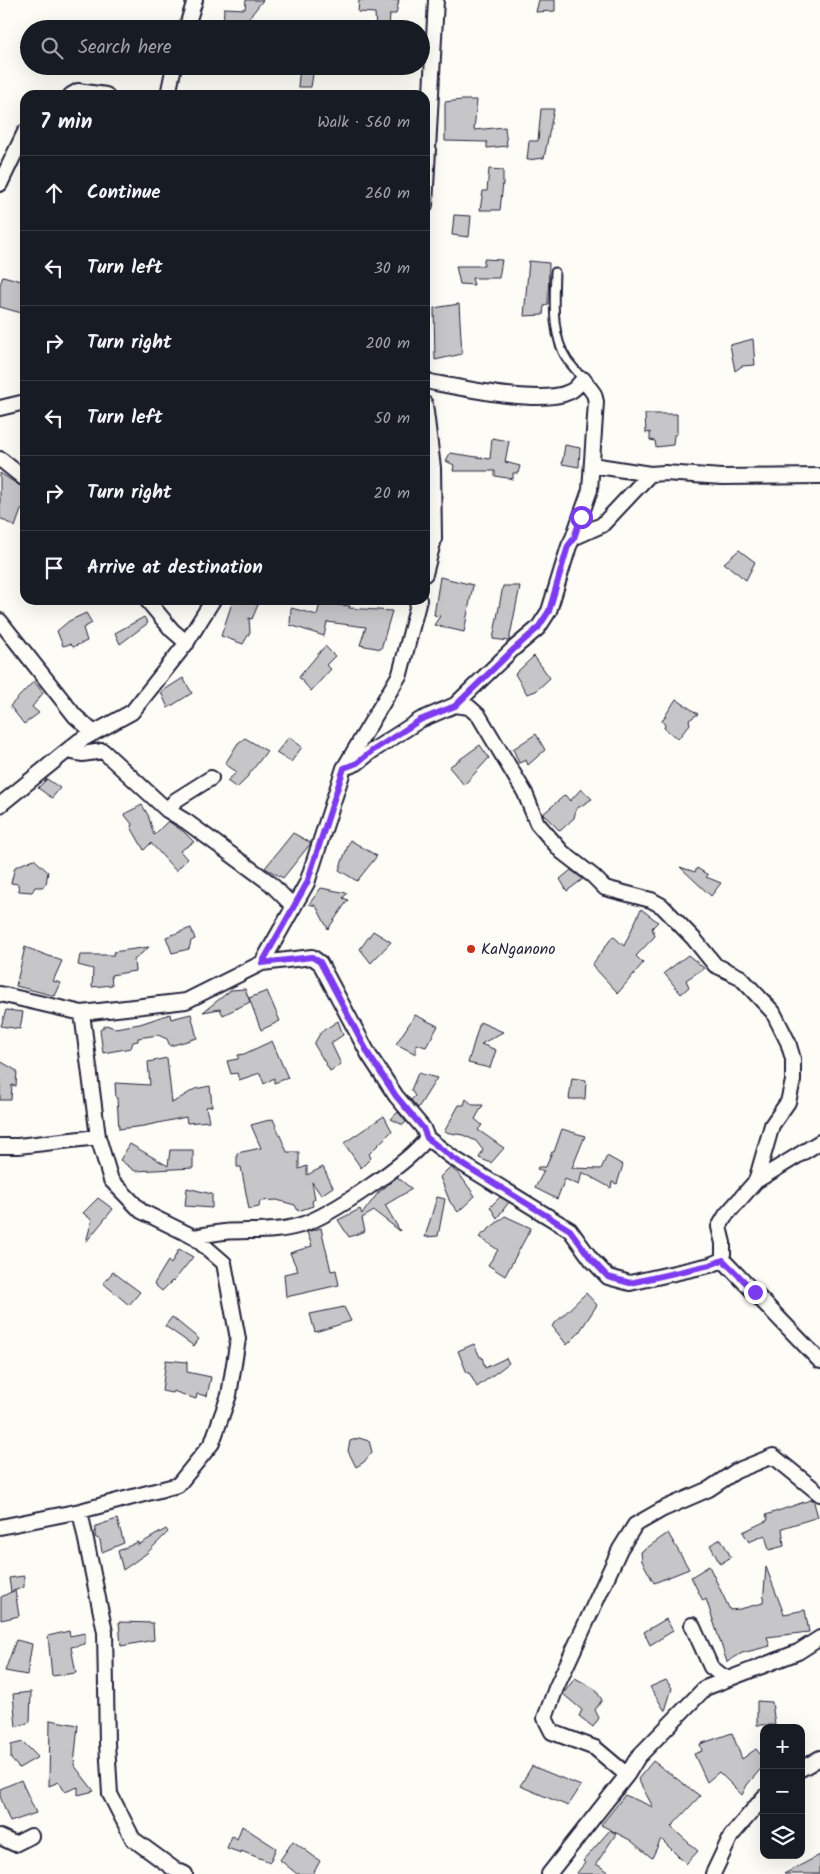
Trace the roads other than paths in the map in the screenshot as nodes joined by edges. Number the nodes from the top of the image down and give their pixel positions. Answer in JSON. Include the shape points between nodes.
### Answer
{"nodes":[{"id":1,"x":195,"y":0,"type":"edge"},
{"id":2,"x":436,"y":0,"type":"edge"},
{"id":3,"x":189,"y":20,"type":"edge"},
{"id":4,"x":172,"y":75,"type":"edge"},
{"id":5,"x":169,"y":90,"type":"edge"},
{"id":6,"x":430,"y":112,"type":"edge"},
{"id":7,"x":20,"y":142,"type":"edge"},
{"id":8,"x":0,"y":184,"type":"edge"},
{"id":9,"x":555,"y":272,"type":"dead end"},
{"id":10,"x":583,"y":379,"type":"junction"},
{"id":11,"x":430,"y":382,"type":"edge"},
{"id":12,"x":20,"y":403,"type":"edge"},
{"id":13,"x":0,"y":408,"type":"edge"},
{"id":14,"x":430,"y":444,"type":"edge"},
{"id":15,"x":0,"y":459,"type":"edge"},
{"id":16,"x":592,"y":465,"type":"junction"},
{"id":17,"x":650,"y":474,"type":"junction"},
{"id":18,"x":20,"y":475,"type":"edge"},
{"id":19,"x":820,"y":476,"type":"edge"},
{"id":20,"x":574,"y":538,"type":"junction"},
{"id":21,"x":430,"y":554,"type":"edge"},
{"id":22,"x":151,"y":605,"type":"edge"},
{"id":23,"x":209,"y":605,"type":"edge"},
{"id":24,"x":418,"y":605,"type":"edge"},
{"id":25,"x":2,"y":626,"type":"edge"},
{"id":26,"x":187,"y":643,"type":"junction"},
{"id":27,"x":455,"y":706,"type":"junction"},
{"id":28,"x":94,"y":733,"type":"junction"},
{"id":29,"x":67,"y":751,"type":"junction"},
{"id":30,"x":344,"y":768,"type":"junction"},
{"id":31,"x":211,"y":778,"type":"dead end"},
{"id":32,"x":0,"y":805,"type":"edge"},
{"id":33,"x":167,"y":810,"type":"junction"},
{"id":34,"x":294,"y":907,"type":"junction"},
{"id":35,"x":262,"y":963,"type":"junction"},
{"id":36,"x":0,"y":994,"type":"edge"},
{"id":37,"x":82,"y":1012,"type":"junction"},
{"id":38,"x":98,"y":1138,"type":"junction"},
{"id":39,"x":427,"y":1138,"type":"junction"},
{"id":40,"x":0,"y":1146,"type":"edge"},
{"id":41,"x":818,"y":1148,"type":"edge"},
{"id":42,"x":756,"y":1181,"type":"junction"},
{"id":43,"x":194,"y":1237,"type":"junction"},
{"id":44,"x":723,"y":1260,"type":"junction"},
{"id":45,"x":820,"y":1361,"type":"edge"},
{"id":46,"x":820,"y":1494,"type":"edge"},
{"id":47,"x":80,"y":1510,"type":"junction"},
{"id":48,"x":0,"y":1527,"type":"edge"},
{"id":49,"x":692,"y":1625,"type":"dead end"},
{"id":50,"x":820,"y":1638,"type":"edge"},
{"id":51,"x":729,"y":1679,"type":"junction"},
{"id":52,"x":820,"y":1758,"type":"edge"},
{"id":53,"x":805,"y":1767,"type":"edge"},
{"id":54,"x":626,"y":1775,"type":"junction"},
{"id":55,"x":760,"y":1802,"type":"edge"},
{"id":56,"x":30,"y":1836,"type":"dead end"},
{"id":57,"x":0,"y":1837,"type":"edge"},
{"id":58,"x":185,"y":1874,"type":"edge"},
{"id":59,"x":549,"y":1874,"type":"edge"},
{"id":60,"x":713,"y":1874,"type":"edge"}],
"edges":[{"from":1,"to":3,"type":"street"},
{"from":2,"to":6,"type":"street"},
{"from":4,"to":5,"type":"street"},
{"from":7,"to":8,"type":"street"},
{"from":9,"to":10,"type":"lane","via":[[557,335],[567,360]]},
{"from":10,"to":11,"type":"street","via":[[571,392],[556,397],[508,395]]},
{"from":10,"to":16,"type":"street","via":[[596,402]]},
{"from":12,"to":13,"type":"street"},
{"from":14,"to":21,"type":"street","via":[[434,539]]},
{"from":15,"to":18,"type":"street"},
{"from":16,"to":17,"type":"street"},
{"from":16,"to":20,"type":"street","via":[[590,490]]},
{"from":17,"to":19,"type":"street"},
{"from":17,"to":20,"type":"street","via":[[602,525]]},
{"from":20,"to":27,"type":"street","via":[[568,546],[549,611],[538,628]]},
{"from":22,"to":26,"type":"street"},
{"from":23,"to":26,"type":"street"},
{"from":24,"to":30,"type":"street","via":[[400,674]]},
{"from":25,"to":28,"type":"street","via":[[75,716]]},
{"from":26,"to":28,"type":"street","via":[[132,712]]},
{"from":27,"to":30,"type":"street","via":[[420,720],[357,763]]},
{"from":27,"to":42,"type":"street","via":[[469,707],[479,716],[525,794],[537,823],[562,852],[605,888],[662,906],[715,965],[740,977],[773,1012],[794,1059],[793,1081],[788,1102],[772,1125]]},
{"from":28,"to":29,"type":"street"},
{"from":29,"to":32,"type":"street"},
{"from":29,"to":33,"type":"street","via":[[82,754],[103,751]]},
{"from":30,"to":34,"type":"street","via":[[307,883]]},
{"from":31,"to":33,"type":"street","via":[[176,800]]},
{"from":33,"to":34,"type":"street","via":[[270,883]]},
{"from":34,"to":35,"type":"street"},
{"from":35,"to":37,"type":"street","via":[[186,1001]]},
{"from":35,"to":39,"type":"street","via":[[312,957],[320,962],[369,1055]]},
{"from":36,"to":37,"type":"street"},
{"from":37,"to":38,"type":"street"},
{"from":38,"to":40,"type":"street"},
{"from":38,"to":43,"type":"street","via":[[111,1180],[141,1211]]},
{"from":39,"to":43,"type":"street","via":[[391,1172],[301,1225],[265,1232],[225,1232]]},
{"from":39,"to":44,"type":"street","via":[[453,1158],[570,1230],[608,1277],[630,1283]]},
{"from":41,"to":42,"type":"street"},
{"from":42,"to":44,"type":"street","via":[[719,1227]]},
{"from":43,"to":47,"type":"street","via":[[224,1263],[238,1339],[229,1395],[212,1444],[178,1485]]},
{"from":44,"to":45,"type":"street"},
{"from":46,"to":54,"type":"street","via":[[773,1456],[736,1471],[709,1489],[663,1508],[635,1525],[620,1549],[545,1718],[552,1732],[594,1748]]},
{"from":47,"to":48,"type":"street"},
{"from":47,"to":58,"type":"street","via":[[105,1632],[110,1794],[133,1839]]},
{"from":49,"to":51,"type":"street","via":[[711,1668]]},
{"from":50,"to":51,"type":"street","via":[[798,1652]]},
{"from":51,"to":54,"type":"street","via":[[705,1688],[638,1757]]},
{"from":52,"to":53,"type":"street"},
{"from":54,"to":59,"type":"street"},
{"from":55,"to":60,"type":"street","via":[[731,1836]]},
{"from":56,"to":57,"type":"street","via":[[15,1844]]}]}
